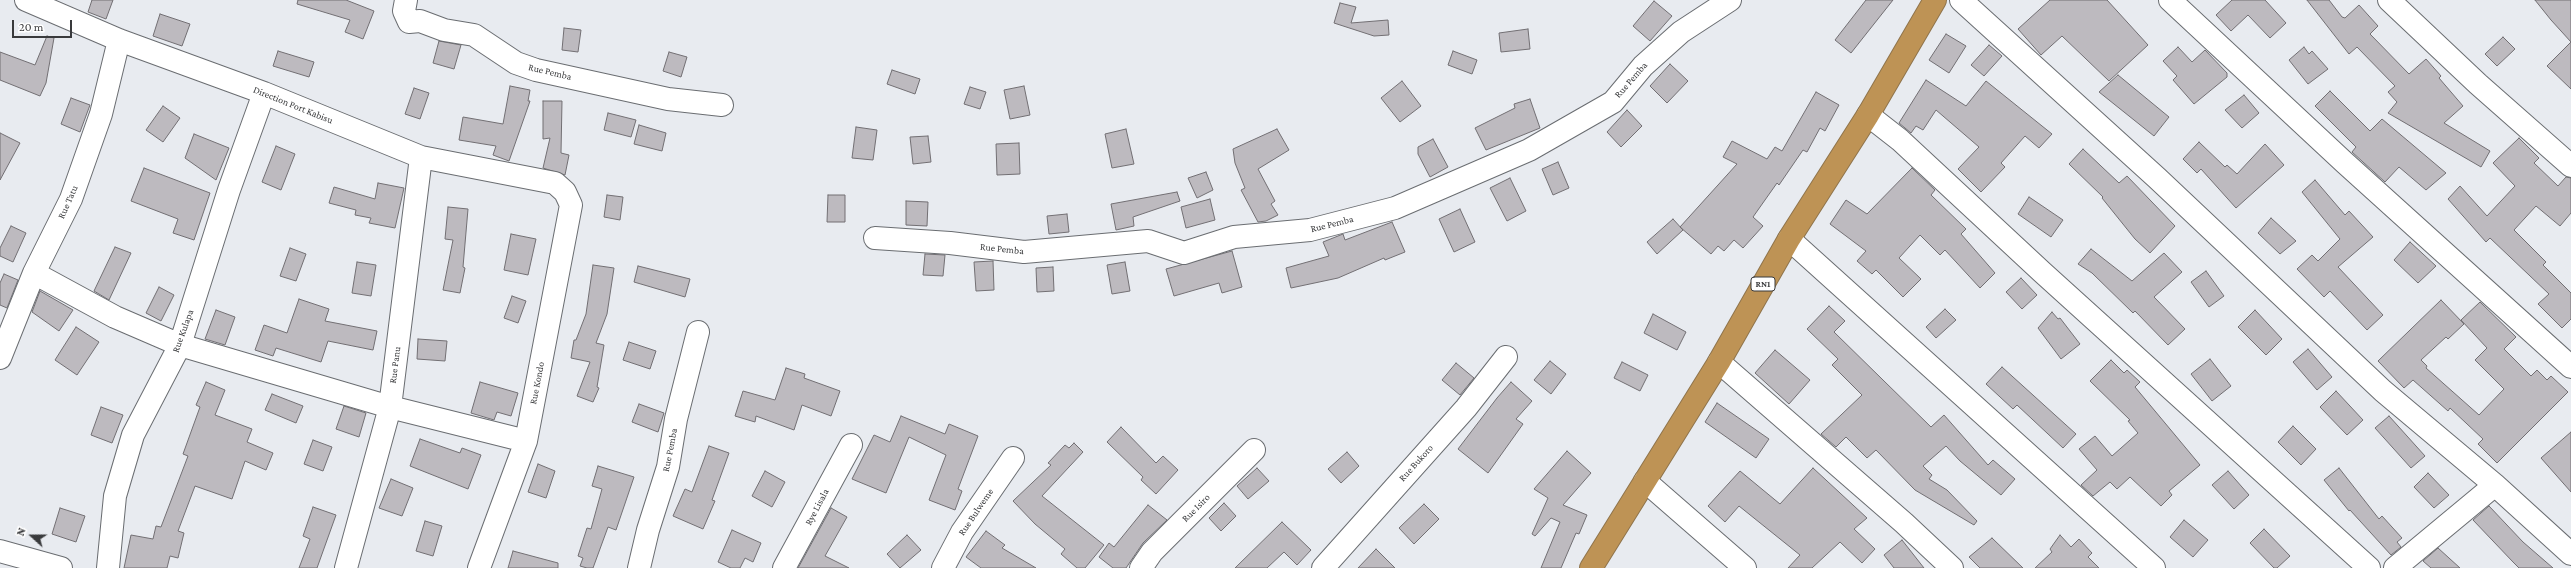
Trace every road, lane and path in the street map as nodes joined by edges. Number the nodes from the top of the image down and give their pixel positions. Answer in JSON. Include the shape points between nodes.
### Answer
{"nodes":[{"id":1,"x":26,"y":0,"type":"edge"},
{"id":2,"x":406,"y":0,"type":"edge"},
{"id":3,"x":1730,"y":0,"type":"edge"},
{"id":4,"x":1935,"y":0,"type":"edge"},
{"id":5,"x":1961,"y":0,"type":"edge"},
{"id":6,"x":2170,"y":0,"type":"edge"},
{"id":7,"x":2389,"y":0,"type":"edge"},
{"id":8,"x":119,"y":40,"type":"junction"},
{"id":9,"x":264,"y":93,"type":"junction"},
{"id":10,"x":722,"y":105,"type":"dead end"},
{"id":11,"x":1868,"y":116,"type":"junction"},
{"id":12,"x":421,"y":157,"type":"junction"},
{"id":13,"x":2571,"y":166,"type":"edge"},
{"id":14,"x":565,"y":192,"type":"joint"},
{"id":15,"x":875,"y":238,"type":"dead end"},
{"id":16,"x":1789,"y":239,"type":"junction"},
{"id":17,"x":34,"y":272,"type":"junction"},
{"id":18,"x":698,"y":332,"type":"dead end"},
{"id":19,"x":180,"y":345,"type":"junction"},
{"id":20,"x":1506,"y":357,"type":"dead end"},
{"id":21,"x":0,"y":358,"type":"edge"},
{"id":22,"x":1719,"y":362,"type":"junction"},
{"id":23,"x":2571,"y":367,"type":"edge"},
{"id":24,"x":390,"y":407,"type":"junction"},
{"id":25,"x":526,"y":441,"type":"junction"},
{"id":26,"x":851,"y":445,"type":"dead end"},
{"id":27,"x":1254,"y":450,"type":"dead end"},
{"id":28,"x":1013,"y":458,"type":"dead end"},
{"id":29,"x":1645,"y":481,"type":"junction"},
{"id":30,"x":2495,"y":485,"type":"junction"},
{"id":31,"x":0,"y":551,"type":"edge"},
{"id":32,"x":2571,"y":554,"type":"edge"},
{"id":33,"x":61,"y":568,"type":"edge"},
{"id":34,"x":108,"y":568,"type":"edge"},
{"id":35,"x":346,"y":568,"type":"edge"},
{"id":36,"x":479,"y":568,"type":"edge"},
{"id":37,"x":639,"y":568,"type":"edge"},
{"id":38,"x":784,"y":568,"type":"edge"},
{"id":39,"x":943,"y":568,"type":"edge"},
{"id":40,"x":1141,"y":568,"type":"edge"},
{"id":41,"x":1323,"y":568,"type":"edge"},
{"id":42,"x":1591,"y":568,"type":"edge"},
{"id":43,"x":1745,"y":568,"type":"edge"},
{"id":44,"x":1952,"y":568,"type":"edge"},
{"id":45,"x":2154,"y":568,"type":"edge"},
{"id":46,"x":2369,"y":568,"type":"edge"},
{"id":47,"x":2395,"y":568,"type":"edge"}],
"edges":[{"from":1,"to":8,"type":"street","name":"Direction Port Kabisu"},
{"from":2,"to":10,"type":"street","name":"Rue Pemba","via":[[404,11],[410,22],[420,21],[444,30],[474,35],[516,63],[536,70],[668,99]]},
{"from":3,"to":15,"type":"street","name":"Rue Pemba","via":[[1681,32],[1643,66],[1612,102],[1529,150],[1395,208],[1310,230],[1234,237],[1184,253],[1148,241],[1024,252],[950,243]]},
{"from":4,"to":11,"type":"highway","number":"RN1"},
{"from":5,"to":30,"type":"street","via":[[2157,178],[2383,391]]},
{"from":6,"to":23,"type":"street","via":[[2345,163]]},
{"from":7,"to":13,"type":"street","via":[[2478,84]]},
{"from":8,"to":9,"type":"street","name":"Direction Port Kabisu"},
{"from":8,"to":17,"type":"street","name":"Rue Tatu","via":[[101,114],[74,192]]},
{"from":9,"to":12,"type":"street","name":"Direction Port Kabisu"},
{"from":9,"to":19,"type":"street","name":"Rue Kulapa","via":[[229,190]]},
{"from":11,"to":16,"type":"highway","number":"RN1"},
{"from":11,"to":46,"type":"street","via":[[1900,140]]},
{"from":12,"to":14,"type":"street","name":"Direction Port Kabisu","via":[[555,183]]},
{"from":12,"to":24,"type":"street","name":"Rue Panu"},
{"from":14,"to":25,"type":"street","name":"Rue Kondo","via":[[571,205]]},
{"from":16,"to":22,"type":"highway","number":"RN1"},
{"from":16,"to":45,"type":"street"},
{"from":17,"to":19,"type":"street","via":[[115,317]]},
{"from":17,"to":21,"type":"street","name":"Rue Tatu"},
{"from":18,"to":37,"type":"street","name":"Rue Pemba","via":[[676,419],[668,467]]},
{"from":19,"to":24,"type":"street"},
{"from":19,"to":34,"type":"street","name":"Rue Kulapa","via":[[133,435],[115,496]]},
{"from":20,"to":41,"type":"street","name":"Rue Bukoro","via":[[1466,408]]},
{"from":22,"to":29,"type":"highway","number":"RN1"},
{"from":22,"to":44,"type":"street"},
{"from":24,"to":25,"type":"street"},
{"from":24,"to":35,"type":"street","name":"Rue Panu"},
{"from":25,"to":36,"type":"street","name":"Rue Kondo"},
{"from":26,"to":38,"type":"street","name":"Rye Lisala"},
{"from":27,"to":40,"type":"street","name":"Rue Isiro","via":[[1157,547]]},
{"from":28,"to":39,"type":"street","name":"Rue Bulweme","via":[[962,532]]},
{"from":29,"to":42,"type":"highway","number":"RN1"},
{"from":29,"to":43,"type":"street"},
{"from":30,"to":32,"type":"street"},
{"from":30,"to":47,"type":"street"},
{"from":31,"to":33,"type":"street"}]}
